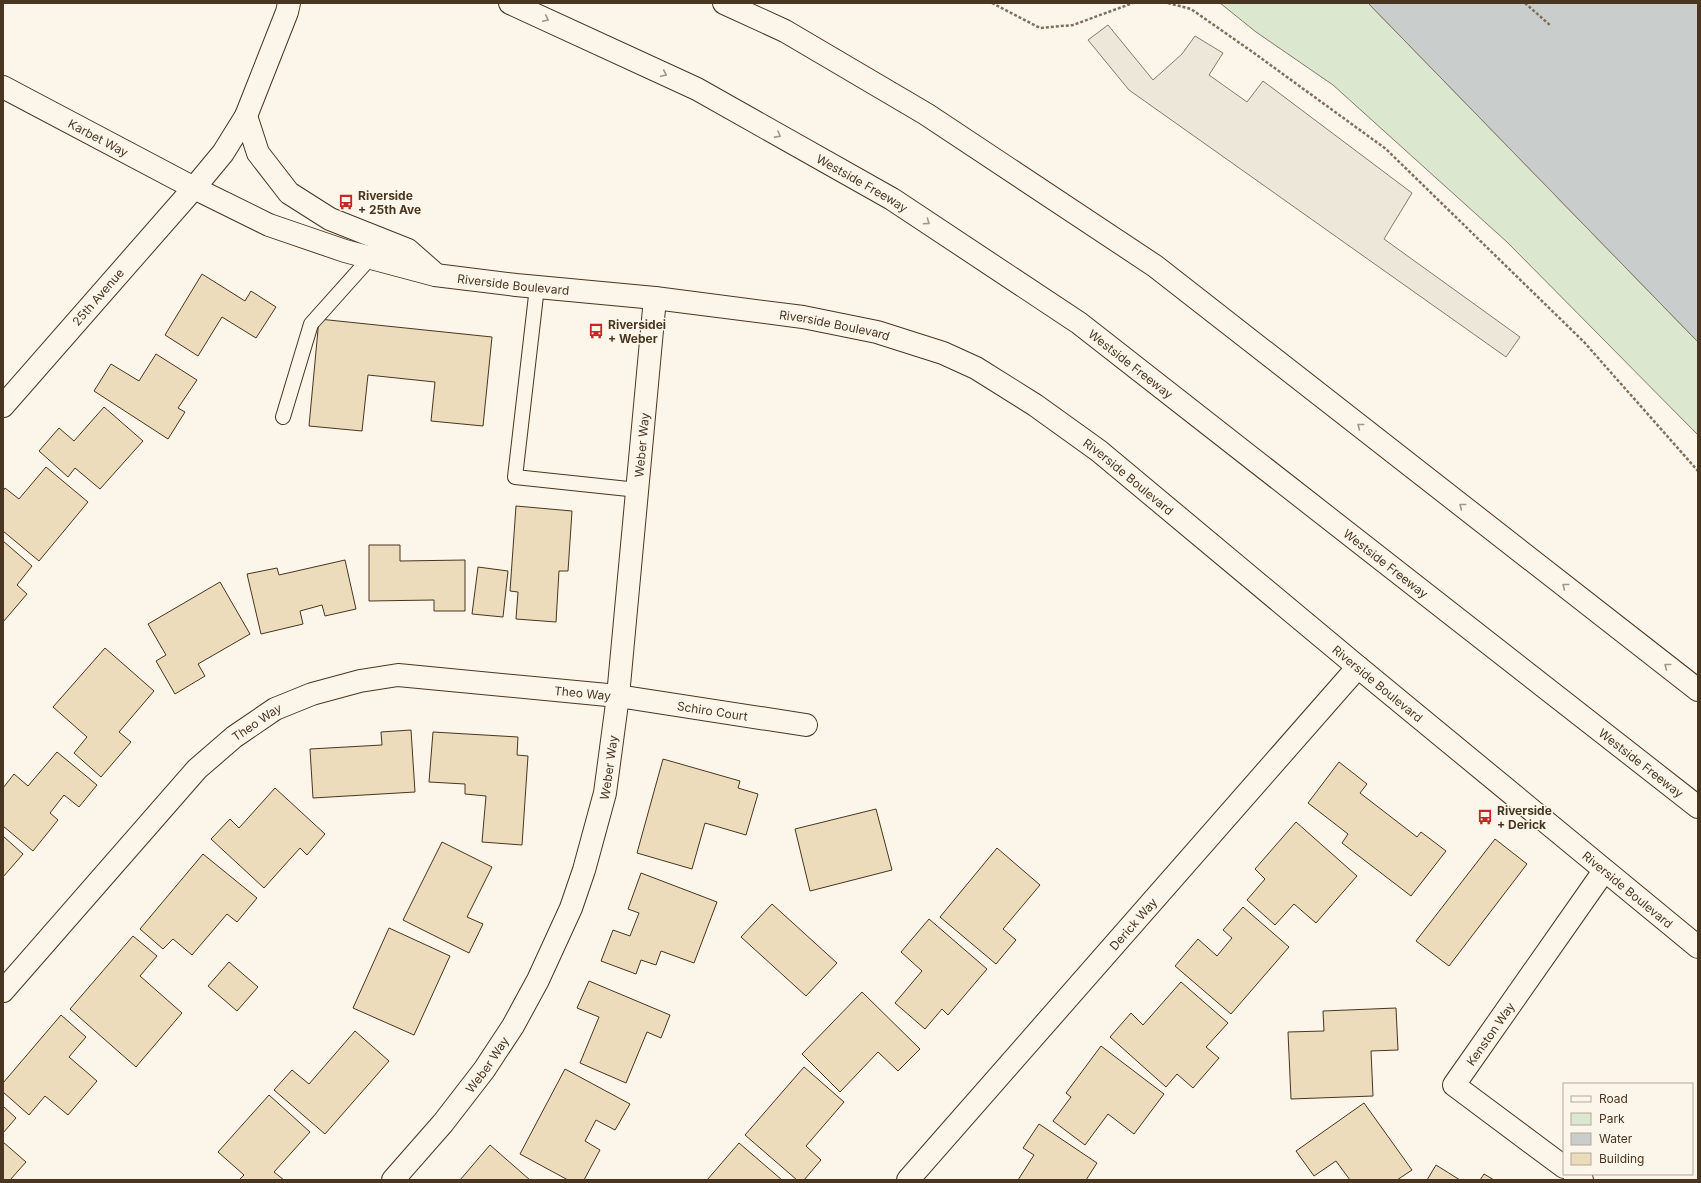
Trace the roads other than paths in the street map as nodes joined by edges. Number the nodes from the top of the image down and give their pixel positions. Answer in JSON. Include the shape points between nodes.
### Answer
{"nodes":[{"id":1,"x":289,"y":3,"type":"edge"},
{"id":2,"x":510,"y":3,"type":"edge"},
{"id":3,"x":724,"y":3,"type":"edge"},
{"id":4,"x":3,"y":87,"type":"edge"},
{"id":5,"x":246,"y":116,"type":"junction"},
{"id":6,"x":194,"y":188,"type":"junction"},
{"id":7,"x":370,"y":258,"type":"junction"},
{"id":8,"x":435,"y":274,"type":"junction"},
{"id":9,"x":537,"y":287,"type":"junction"},
{"id":10,"x":655,"y":298,"type":"junction"},
{"id":11,"x":3,"y":406,"type":"edge"},
{"id":12,"x":283,"y":417,"type":"dead end"},
{"id":13,"x":638,"y":490,"type":"junction"},
{"id":14,"x":1358,"y":667,"type":"junction"},
{"id":15,"x":1698,"y":690,"type":"edge"},
{"id":16,"x":618,"y":696,"type":"junction"},
{"id":17,"x":806,"y":725,"type":"dead end"},
{"id":18,"x":1698,"y":807,"type":"edge"},
{"id":19,"x":1604,"y":871,"type":"junction"},
{"id":20,"x":1698,"y":947,"type":"edge"},
{"id":21,"x":3,"y":991,"type":"edge"},
{"id":22,"x":1563,"y":1165,"type":"edge"},
{"id":23,"x":393,"y":1180,"type":"edge"},
{"id":24,"x":908,"y":1180,"type":"edge"}],
"edges":[{"from":1,"to":5,"type":"main road"},
{"from":2,"to":18,"type":"main road","name":"Westside Freeway","one_way":true,"via":[[697,89],[892,199],[1079,324]]},
{"from":15,"to":3,"type":"main road","one_way":true,"via":[[1155,266],[926,114],[784,31]]},
{"from":4,"to":6,"type":"main road","name":"Karbet Way"},
{"from":5,"to":6,"type":"main road","via":[[223,153]]},
{"from":5,"to":8,"type":"main road","via":[[258,153],[289,193],[330,219],[408,250]]},
{"from":6,"to":7,"type":"main road","name":"Riverside Boulevard","via":[[269,225],[345,252]]},
{"from":6,"to":11,"type":"main road","name":"25th Avenue"},
{"from":7,"to":8,"type":"main road","name":"Riverside Boulevard"},
{"from":7,"to":12,"type":"lane","via":[[311,324]]},
{"from":8,"to":9,"type":"main road","name":"Riverside Boulevard"},
{"from":9,"to":10,"type":"main road","name":"Riverside Boulevard"},
{"from":9,"to":13,"type":"lane","via":[[515,477]]},
{"from":10,"to":13,"type":"main road","name":"Weber Way"},
{"from":10,"to":14,"type":"main road","name":"Riverside Boulevard","via":[[841,324],[877,332],[943,353],[976,368],[1035,405],[1099,451]]},
{"from":13,"to":16,"type":"main road","name":"Weber Way"},
{"from":14,"to":19,"type":"main road","name":"Riverside Boulevard"},
{"from":14,"to":24,"type":"main road","name":"Derick Way"},
{"from":16,"to":17,"type":"main road","name":"Schiro Court"},
{"from":16,"to":21,"type":"main road","name":"Theo Way","via":[[398,675],[360,681],[312,694],[275,709],[234,737],[197,769]]},
{"from":16,"to":23,"type":"main road","name":"Weber Way","via":[[605,794],[584,870],[571,908],[538,980],[513,1026],[484,1070],[443,1123]]},
{"from":19,"to":20,"type":"main road","name":"Riverside Boulevard"},
{"from":19,"to":22,"type":"main road","name":"Kenston Way","via":[[1454,1085]]}]}
